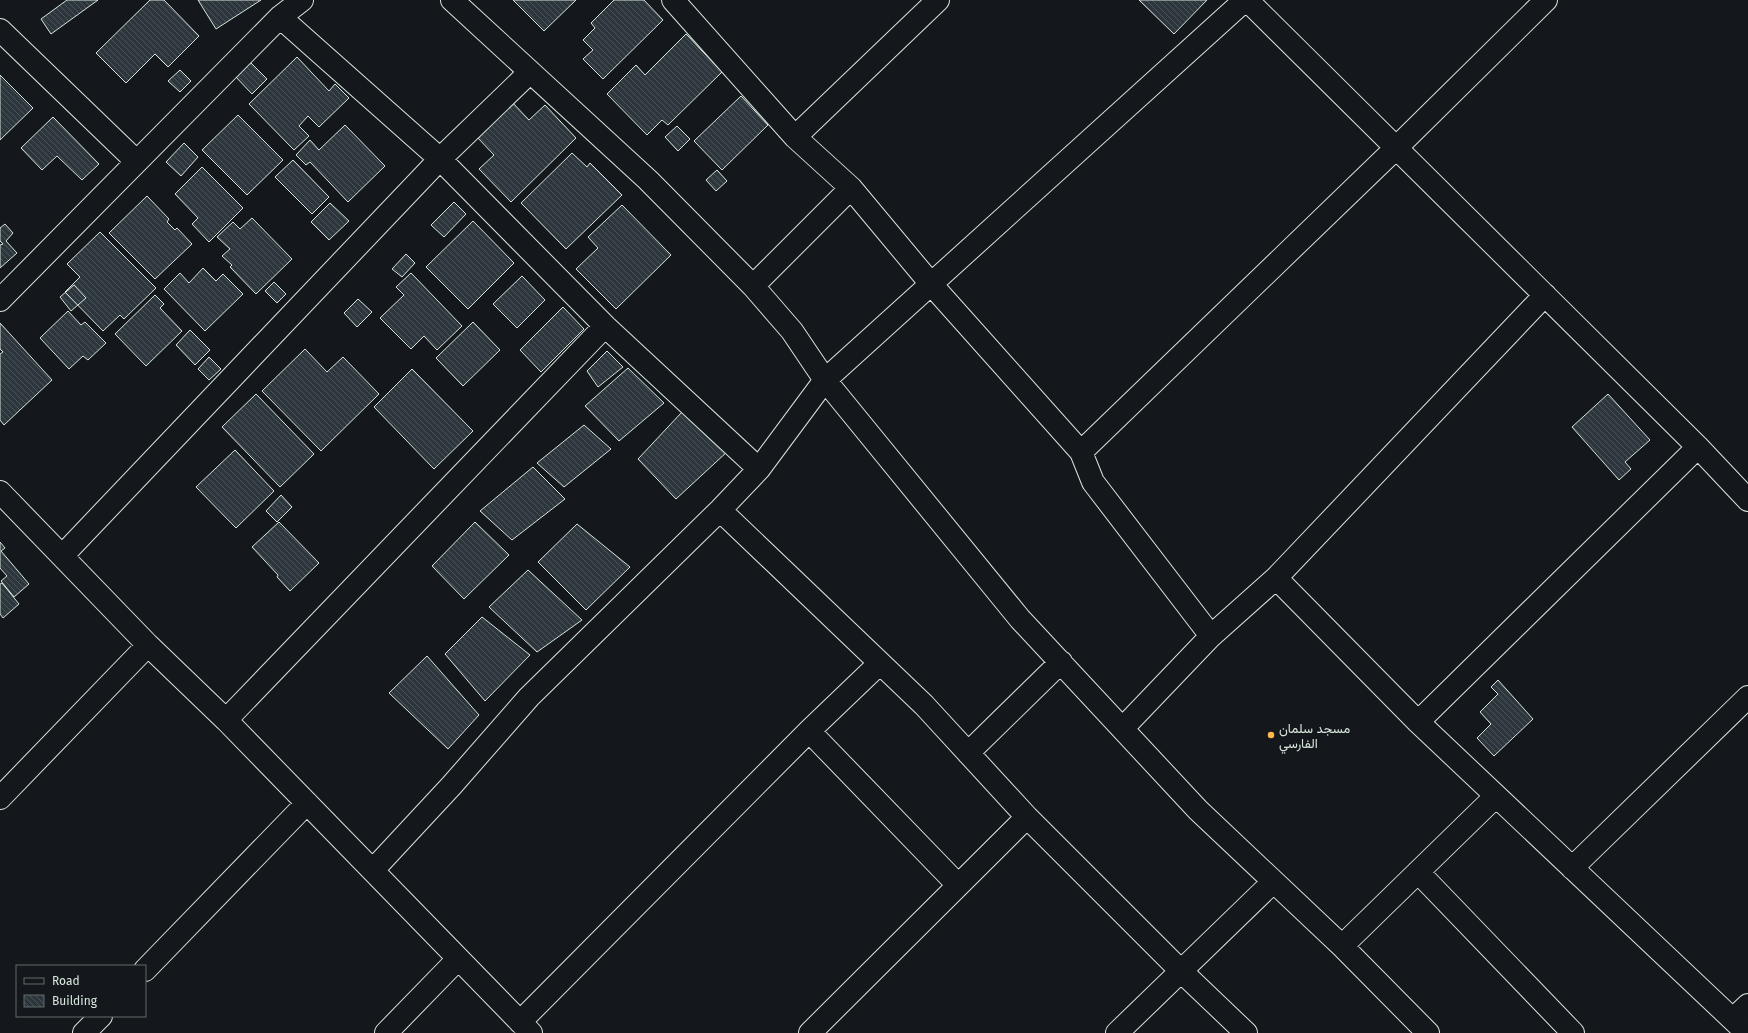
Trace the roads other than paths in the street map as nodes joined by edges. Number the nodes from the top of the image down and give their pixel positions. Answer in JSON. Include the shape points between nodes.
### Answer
{"nodes":[{"id":1,"x":302,"y":0,"type":"edge"},
{"id":2,"x":452,"y":0,"type":"edge"},
{"id":3,"x":673,"y":0,"type":"edge"},
{"id":4,"x":938,"y":0,"type":"edge"},
{"id":5,"x":1246,"y":0,"type":"edge"},
{"id":6,"x":1546,"y":0,"type":"edge"},
{"id":7,"x":280,"y":17,"type":"junction"},
{"id":8,"x":0,"y":30,"type":"edge"},
{"id":9,"x":530,"y":72,"type":"junction"},
{"id":10,"x":795,"y":136,"type":"junction"},
{"id":11,"x":1396,"y":148,"type":"junction"},
{"id":12,"x":440,"y":160,"type":"junction"},
{"id":13,"x":136,"y":161,"type":"junction"},
{"id":14,"x":851,"y":188,"type":"junction"},
{"id":15,"x":931,"y":284,"type":"junction"},
{"id":16,"x":753,"y":286,"type":"junction"},
{"id":17,"x":1545,"y":296,"type":"junction"},
{"id":18,"x":0,"y":300,"type":"edge"},
{"id":19,"x":605,"y":326,"type":"junction"},
{"id":20,"x":825,"y":380,"type":"junction"},
{"id":21,"x":1698,"y":447,"type":"junction"},
{"id":22,"x":1081,"y":452,"type":"junction"},
{"id":23,"x":759,"y":469,"type":"junction"},
{"id":24,"x":0,"y":492,"type":"edge"},
{"id":25,"x":1748,"y":500,"type":"edge"},
{"id":26,"x":720,"y":510,"type":"junction"},
{"id":27,"x":63,"y":555,"type":"junction"},
{"id":28,"x":1276,"y":578,"type":"junction"},
{"id":29,"x":1212,"y":636,"type":"junction"},
{"id":30,"x":148,"y":645,"type":"junction"},
{"id":31,"x":1061,"y":662,"type":"junction"},
{"id":32,"x":880,"y":663,"type":"junction"},
{"id":33,"x":1748,"y":697,"type":"edge"},
{"id":34,"x":226,"y":720,"type":"junction"},
{"id":35,"x":1418,"y":722,"type":"junction"},
{"id":36,"x":1123,"y":728,"type":"junction"},
{"id":37,"x":809,"y":731,"type":"junction"},
{"id":38,"x":968,"y":753,"type":"junction"},
{"id":39,"x":1496,"y":796,"type":"junction"},
{"id":40,"x":0,"y":798,"type":"edge"},
{"id":41,"x":307,"y":803,"type":"junction"},
{"id":42,"x":1027,"y":817,"type":"junction"},
{"id":43,"x":1572,"y":868,"type":"junction"},
{"id":44,"x":372,"y":870,"type":"junction"},
{"id":45,"x":1418,"y":872,"type":"junction"},
{"id":46,"x":1273,"y":882,"type":"junction"},
{"id":47,"x":958,"y":885,"type":"junction"},
{"id":48,"x":1342,"y":946,"type":"junction"},
{"id":49,"x":458,"y":959,"type":"junction"},
{"id":50,"x":146,"y":969,"type":"edge"},
{"id":51,"x":1181,"y":970,"type":"junction"},
{"id":52,"x":99,"y":1017,"type":"edge"},
{"id":53,"x":1743,"y":1019,"type":"edge"},
{"id":54,"x":526,"y":1028,"type":"edge"},
{"id":55,"x":1418,"y":1030,"type":"edge"},
{"id":56,"x":84,"y":1033,"type":"edge"},
{"id":57,"x":386,"y":1033,"type":"edge"},
{"id":58,"x":810,"y":1033,"type":"edge"},
{"id":59,"x":1117,"y":1033,"type":"edge"},
{"id":60,"x":1246,"y":1033,"type":"edge"},
{"id":61,"x":1573,"y":1033,"type":"edge"}],
"edges":[{"from":1,"to":7,"type":"street"},
{"from":2,"to":9,"type":"street"},
{"from":3,"to":10,"type":"street"},
{"from":4,"to":10,"type":"street"},
{"from":5,"to":11,"type":"street"},
{"from":5,"to":15,"type":"street"},
{"from":6,"to":11,"type":"street"},
{"from":7,"to":12,"type":"street"},
{"from":7,"to":13,"type":"street"},
{"from":8,"to":13,"type":"street"},
{"from":9,"to":12,"type":"street"},
{"from":9,"to":16,"type":"street","via":[[648,180]]},
{"from":10,"to":14,"type":"street"},
{"from":11,"to":17,"type":"street"},
{"from":11,"to":22,"type":"street"},
{"from":12,"to":19,"type":"street"},
{"from":12,"to":27,"type":"street"},
{"from":13,"to":18,"type":"street"},
{"from":14,"to":15,"type":"street"},
{"from":14,"to":16,"type":"street"},
{"from":15,"to":20,"type":"street"},
{"from":15,"to":22,"type":"street"},
{"from":16,"to":20,"type":"street","via":[[792,331]]},
{"from":17,"to":21,"type":"street"},
{"from":17,"to":28,"type":"street"},
{"from":19,"to":23,"type":"street"},
{"from":19,"to":34,"type":"street"},
{"from":20,"to":23,"type":"street"},
{"from":20,"to":31,"type":"street","via":[[1020,619]]},
{"from":21,"to":25,"type":"street"},
{"from":21,"to":35,"type":"street"},
{"from":22,"to":29,"type":"street","via":[[1093,482]]},
{"from":23,"to":26,"type":"street"},
{"from":24,"to":27,"type":"street"},
{"from":26,"to":32,"type":"street"},
{"from":26,"to":44,"type":"street","via":[[529,697],[452,785]]},
{"from":27,"to":30,"type":"street"},
{"from":28,"to":29,"type":"street"},
{"from":28,"to":35,"type":"street"},
{"from":29,"to":36,"type":"street"},
{"from":30,"to":34,"type":"street"},
{"from":30,"to":40,"type":"street"},
{"from":31,"to":36,"type":"street"},
{"from":31,"to":38,"type":"street"},
{"from":32,"to":37,"type":"street"},
{"from":32,"to":38,"type":"street","via":[[924,705]]},
{"from":33,"to":43,"type":"street"},
{"from":34,"to":41,"type":"street"},
{"from":35,"to":39,"type":"street"},
{"from":36,"to":46,"type":"street","via":[[1198,810]]},
{"from":37,"to":47,"type":"street"},
{"from":37,"to":54,"type":"street"},
{"from":38,"to":42,"type":"street"},
{"from":39,"to":43,"type":"street"},
{"from":39,"to":45,"type":"street"},
{"from":41,"to":44,"type":"street"},
{"from":41,"to":50,"type":"street"},
{"from":42,"to":47,"type":"street"},
{"from":42,"to":51,"type":"street"},
{"from":43,"to":53,"type":"street"},
{"from":44,"to":49,"type":"street"},
{"from":45,"to":48,"type":"street"},
{"from":45,"to":61,"type":"street"},
{"from":46,"to":48,"type":"street"},
{"from":46,"to":51,"type":"street"},
{"from":47,"to":58,"type":"street"},
{"from":48,"to":55,"type":"street"},
{"from":49,"to":54,"type":"street"},
{"from":49,"to":57,"type":"street"},
{"from":51,"to":59,"type":"street"},
{"from":51,"to":60,"type":"street"},
{"from":52,"to":56,"type":"street"}]}
